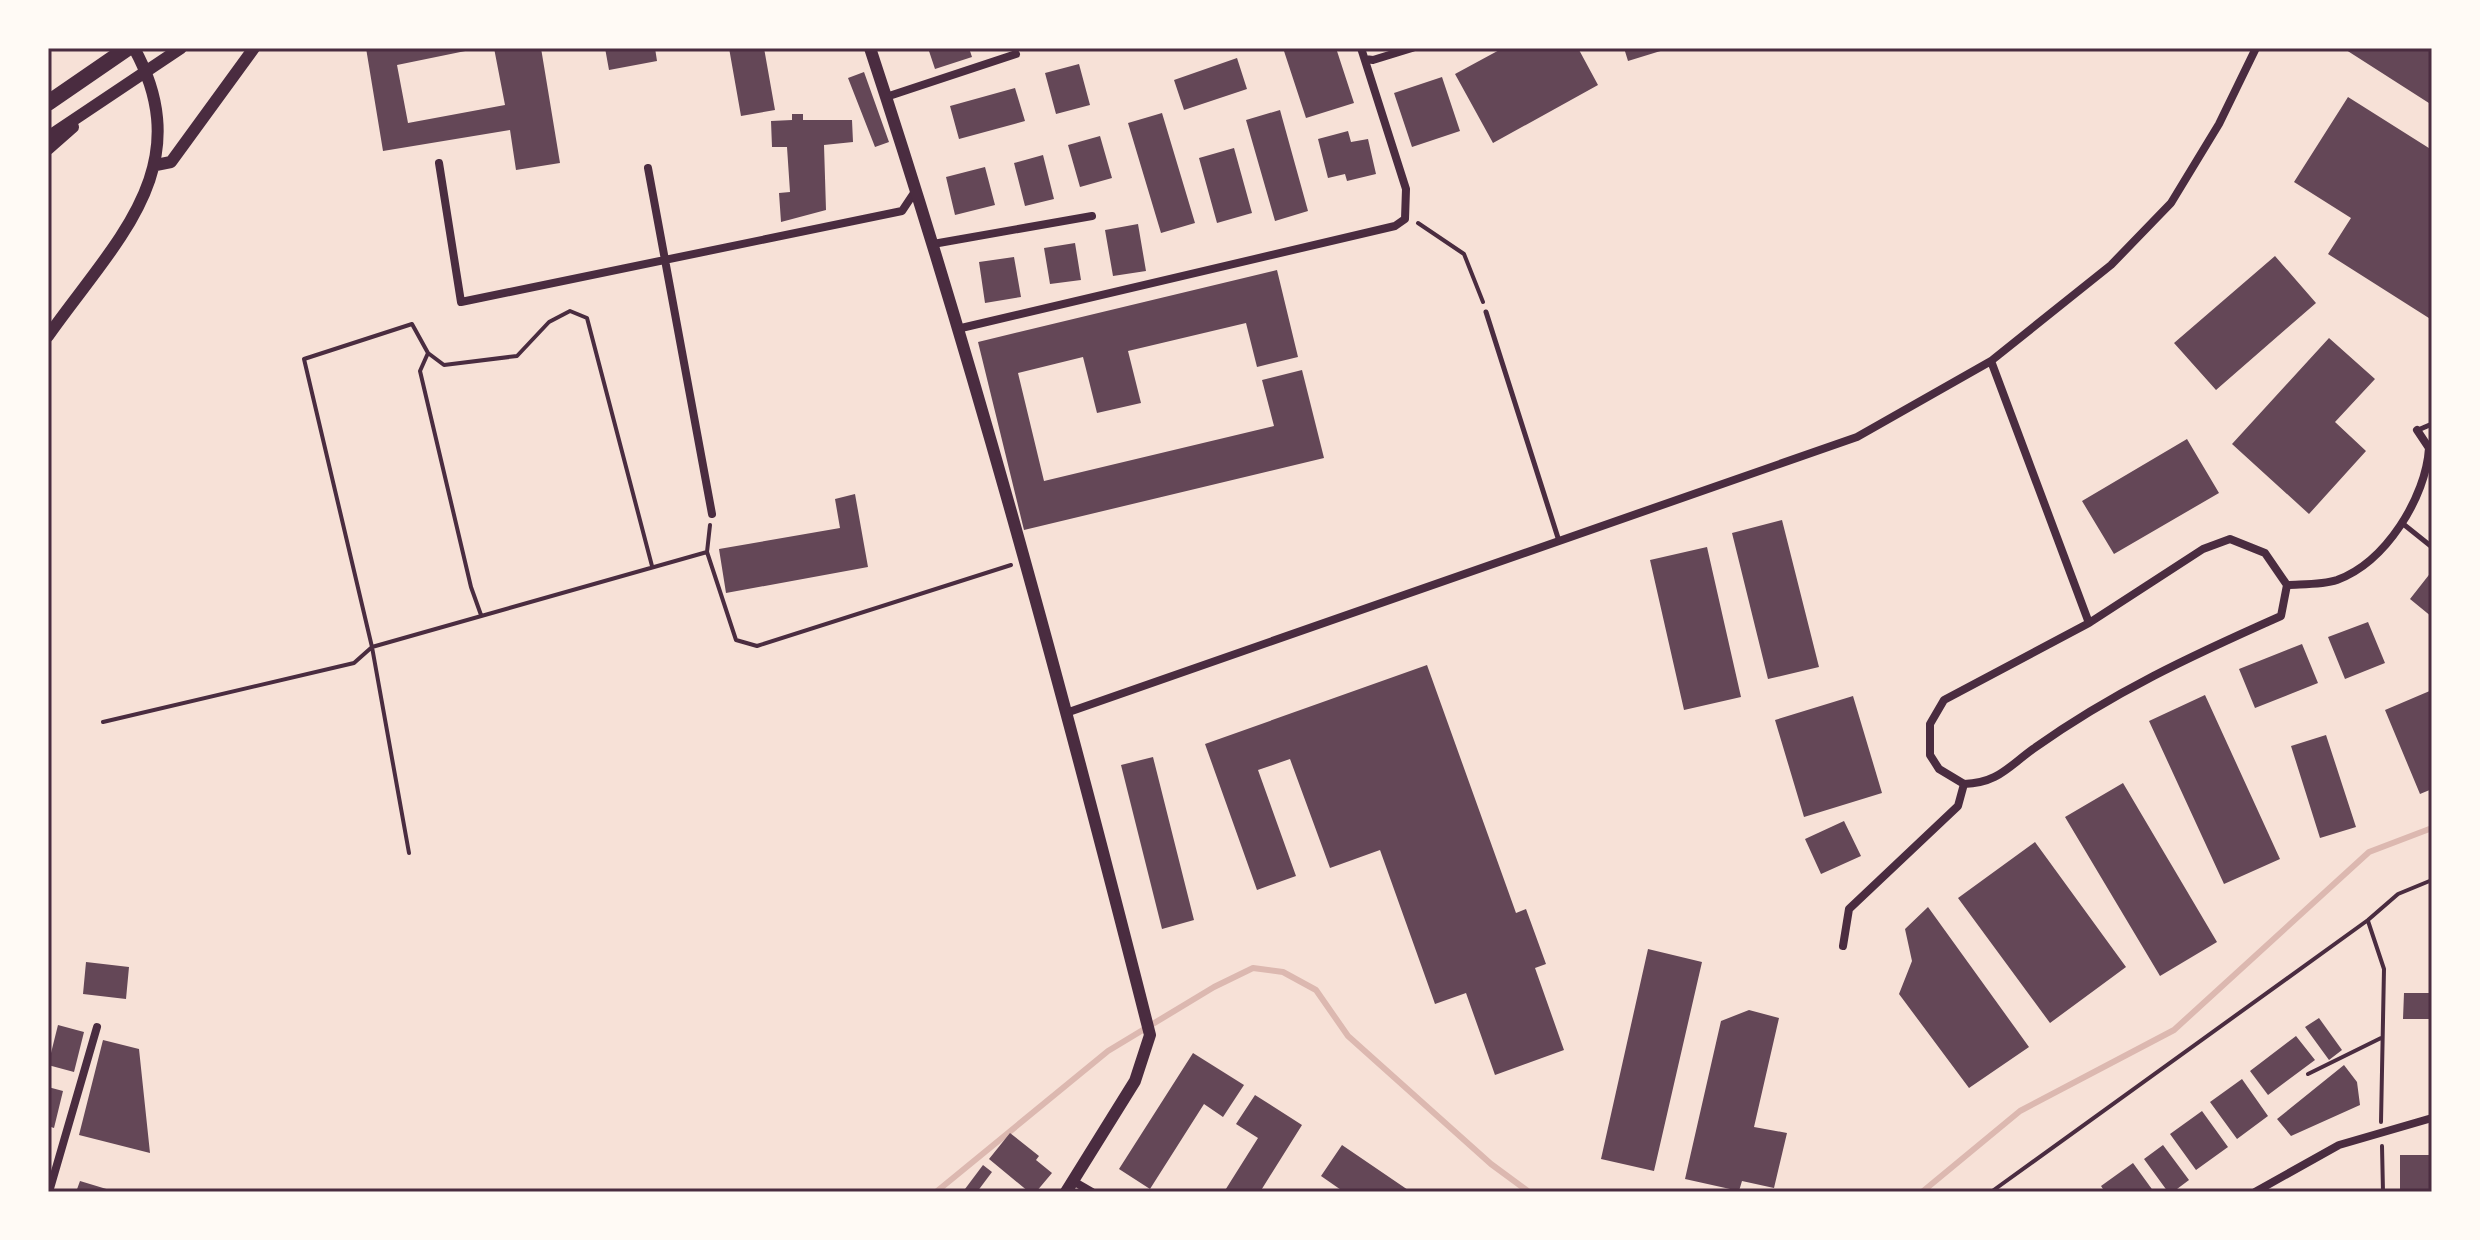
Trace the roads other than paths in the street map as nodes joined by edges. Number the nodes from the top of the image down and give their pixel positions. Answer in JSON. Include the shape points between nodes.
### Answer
{"nodes":[{"id":1,"x":131,"y":48,"type":"edge"},
{"id":2,"x":181,"y":48,"type":"edge"},
{"id":3,"x":254,"y":48,"type":"edge"},
{"id":4,"x":870,"y":48,"type":"edge"},
{"id":5,"x":1361,"y":48,"type":"edge"},
{"id":6,"x":1412,"y":48,"type":"edge"},
{"id":7,"x":2256,"y":48,"type":"edge"},
{"id":8,"x":1016,"y":54,"type":"dead end"},
{"id":9,"x":1365,"y":59,"type":"junction"},
{"id":10,"x":125,"y":85,"type":"junction"},
{"id":11,"x":886,"y":97,"type":"junction"},
{"id":12,"x":49,"y":102,"type":"edge"},
{"id":13,"x":48,"y":137,"type":"edge"},
{"id":14,"x":48,"y":149,"type":"edge"},
{"id":15,"x":439,"y":163,"type":"dead end"},
{"id":16,"x":156,"y":165,"type":"junction"},
{"id":17,"x":648,"y":168,"type":"dead end"},
{"id":18,"x":916,"y":190,"type":"junction"},
{"id":19,"x":1092,"y":216,"type":"dead end"},
{"id":20,"x":933,"y":244,"type":"junction"},
{"id":21,"x":666,"y":259,"type":"junction"},
{"id":22,"x":1486,"y":312,"type":"road end"},
{"id":23,"x":956,"y":329,"type":"junction"},
{"id":24,"x":48,"y":336,"type":"edge"},
{"id":25,"x":1991,"y":361,"type":"junction"},
{"id":26,"x":2432,"y":424,"type":"edge"},
{"id":27,"x":2417,"y":430,"type":"joint"},
{"id":28,"x":712,"y":514,"type":"road end"},
{"id":29,"x":2401,"y":523,"type":"junction"},
{"id":30,"x":1559,"y":542,"type":"junction"},
{"id":31,"x":2432,"y":547,"type":"edge"},
{"id":32,"x":2287,"y":585,"type":"junction"},
{"id":33,"x":2089,"y":623,"type":"junction"},
{"id":34,"x":1066,"y":713,"type":"junction"},
{"id":35,"x":1964,"y":784,"type":"junction"},
{"id":36,"x":1843,"y":946,"type":"dead end"},
{"id":37,"x":97,"y":1027,"type":"dead end"},
{"id":38,"x":2432,"y":1118,"type":"edge"},
{"id":39,"x":1070,"y":1187,"type":"edge"},
{"id":40,"x":49,"y":1192,"type":"edge"},
{"id":41,"x":1092,"y":1192,"type":"edge"},
{"id":42,"x":2255,"y":1192,"type":"edge"}],
"edges":[{"from":1,"to":12,"type":"highway"},
{"from":1,"to":16,"type":"street","via":[[150,77],[159,110]]},
{"from":2,"to":10,"type":"street"},
{"from":3,"to":16,"type":"street","via":[[171,162]]},
{"from":4,"to":11,"type":"street"},
{"from":5,"to":9,"type":"street"},
{"from":6,"to":9,"type":"street"},
{"from":7,"to":25,"type":"street","via":[[2219,124],[2171,203],[2111,265]]},
{"from":8,"to":11,"type":"street"},
{"from":9,"to":23,"type":"street","via":[[1406,189],[1406,215],[1395,226]]},
{"from":10,"to":13,"type":"street"},
{"from":10,"to":14,"type":"street"},
{"from":11,"to":18,"type":"street"},
{"from":15,"to":21,"type":"street","via":[[461,302]]},
{"from":16,"to":24,"type":"street","via":[[139,207]]},
{"from":17,"to":21,"type":"street"},
{"from":18,"to":20,"type":"street"},
{"from":18,"to":21,"type":"street","via":[[902,211]]},
{"from":19,"to":20,"type":"street"},
{"from":20,"to":23,"type":"street"},
{"from":21,"to":28,"type":"street"},
{"from":22,"to":30,"type":"lane"},
{"from":23,"to":34,"type":"street"},
{"from":25,"to":30,"type":"street","via":[[1857,437]]},
{"from":25,"to":33,"type":"street"},
{"from":26,"to":27,"type":"lane"},
{"from":27,"to":29,"type":"street","via":[[2429,448],[2428,473]]},
{"from":29,"to":31,"type":"lane"},
{"from":29,"to":32,"type":"street","via":[[2383,549],[2338,580]]},
{"from":30,"to":34,"type":"street"},
{"from":32,"to":33,"type":"street","via":[[2265,553],[2230,539],[2203,549]]},
{"from":32,"to":35,"type":"street","via":[[2281,616],[2128,687],[1987,784]]},
{"from":33,"to":35,"type":"street","via":[[1944,700],[1930,724],[1930,755],[1939,769]]},
{"from":34,"to":39,"type":"street","via":[[1150,1035],[1135,1081]]},
{"from":35,"to":36,"type":"street","via":[[1958,806],[1849,909]]},
{"from":37,"to":40,"type":"street"},
{"from":38,"to":42,"type":"street","via":[[2339,1145]]},
{"from":39,"to":41,"type":"street"}]}
